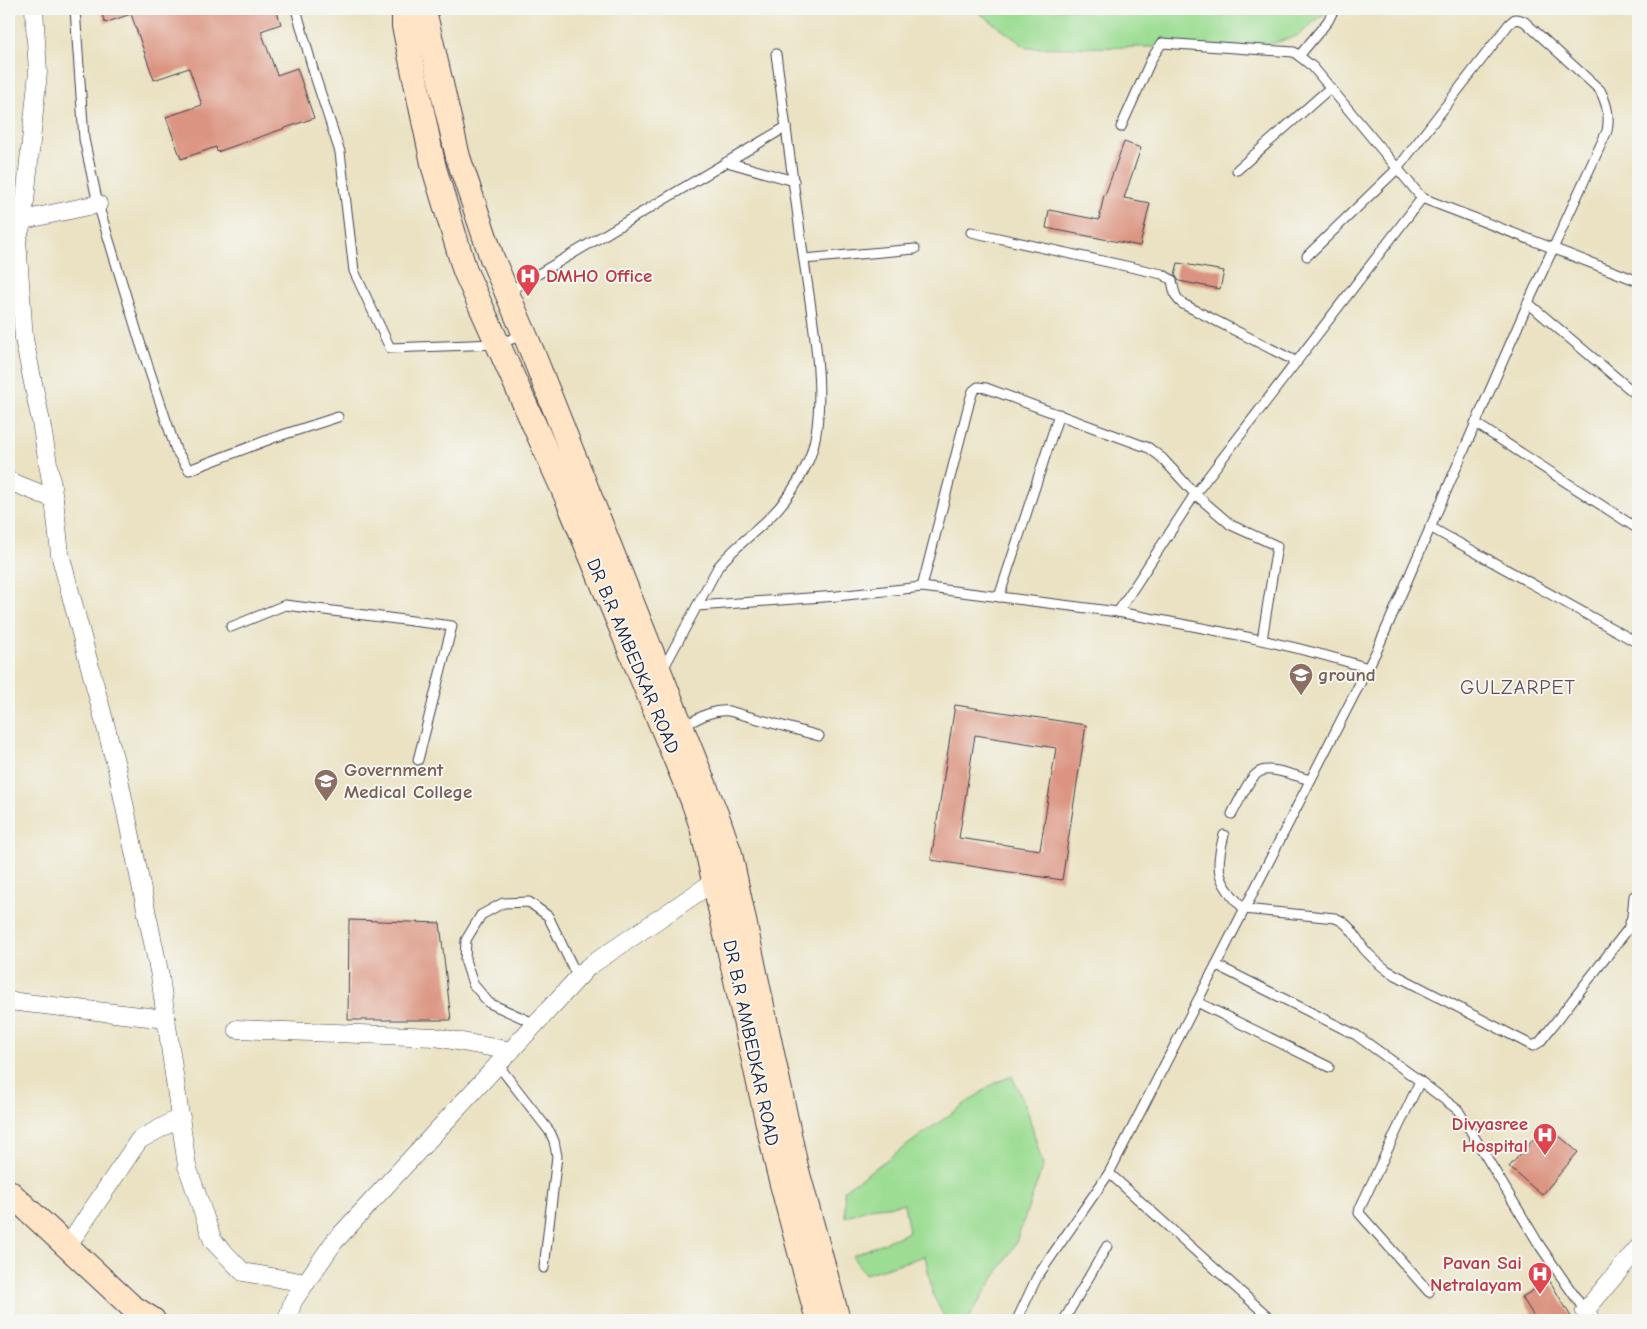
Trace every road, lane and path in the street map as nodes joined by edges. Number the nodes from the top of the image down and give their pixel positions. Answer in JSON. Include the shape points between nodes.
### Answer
{"nodes":[{"id":1,"x":34,"y":9,"type":"edge"},
{"id":2,"x":75,"y":9,"type":"edge"},
{"id":3,"x":296,"y":9,"type":"edge"},
{"id":4,"x":394,"y":9,"type":"edge"},
{"id":5,"x":406,"y":9,"type":"edge"},
{"id":6,"x":1334,"y":9,"type":"edge"},
{"id":7,"x":422,"y":19,"type":"edge"},
{"id":8,"x":776,"y":54,"type":"dead end"},
{"id":9,"x":1299,"y":56,"type":"junction"},
{"id":10,"x":1330,"y":88,"type":"junction"},
{"id":11,"x":786,"y":127,"type":"junction"},
{"id":12,"x":1121,"y":127,"type":"dead end"},
{"id":13,"x":727,"y":162,"type":"junction"},
{"id":14,"x":1397,"y":168,"type":"junction"},
{"id":15,"x":1237,"y":170,"type":"dead end"},
{"id":16,"x":794,"y":181,"type":"junction"},
{"id":17,"x":1422,"y":198,"type":"junction"},
{"id":18,"x":98,"y":204,"type":"junction"},
{"id":19,"x":16,"y":221,"type":"edge"},
{"id":20,"x":971,"y":232,"type":"dead end"},
{"id":21,"x":915,"y":249,"type":"dead end"},
{"id":22,"x":1554,"y":249,"type":"junction"},
{"id":23,"x":1307,"y":256,"type":"dead end"},
{"id":24,"x":804,"y":259,"type":"junction"},
{"id":25,"x":1638,"y":281,"type":"edge"},
{"id":26,"x":506,"y":293,"type":"junction"},
{"id":27,"x":1528,"y":303,"type":"junction"},
{"id":28,"x":524,"y":335,"type":"junction"},
{"id":29,"x":497,"y":344,"type":"junction"},
{"id":30,"x":1297,"y":362,"type":"junction"},
{"id":31,"x":1638,"y":396,"type":"edge"},
{"id":32,"x":1059,"y":414,"type":"junction"},
{"id":33,"x":338,"y":417,"type":"dead end"},
{"id":34,"x":1475,"y":423,"type":"junction"},
{"id":35,"x":9,"y":481,"type":"edge"},
{"id":36,"x":1195,"y":494,"type":"junction"},
{"id":37,"x":54,"y":499,"type":"junction"},
{"id":38,"x":1430,"y":527,"type":"junction"},
{"id":39,"x":1638,"y":530,"type":"edge"},
{"id":40,"x":922,"y":587,"type":"junction"},
{"id":41,"x":999,"y":597,"type":"junction"},
{"id":42,"x":697,"y":606,"type":"junction"},
{"id":43,"x":1118,"y":612,"type":"junction"},
{"id":44,"x":231,"y":627,"type":"dead end"},
{"id":45,"x":1262,"y":640,"type":"junction"},
{"id":46,"x":1638,"y":643,"type":"edge"},
{"id":47,"x":1368,"y":668,"type":"junction"},
{"id":48,"x":653,"y":679,"type":"junction"},
{"id":49,"x":682,"y":727,"type":"junction"},
{"id":50,"x":819,"y":736,"type":"dead end"},
{"id":51,"x":418,"y":760,"type":"dead end"},
{"id":52,"x":1310,"y":780,"type":"junction"},
{"id":53,"x":1232,"y":814,"type":"dead end"},
{"id":54,"x":1224,"y":835,"type":"dead end"},
{"id":55,"x":724,"y":875,"type":"junction"},
{"id":56,"x":1634,"y":896,"type":"dead end"},
{"id":57,"x":1244,"y":909,"type":"junction"},
{"id":58,"x":1216,"y":964,"type":"junction"},
{"id":59,"x":578,"y":978,"type":"junction"},
{"id":60,"x":9,"y":1000,"type":"edge"},
{"id":61,"x":1197,"y":1002,"type":"junction"},
{"id":62,"x":166,"y":1019,"type":"junction"},
{"id":63,"x":536,"y":1024,"type":"junction"},
{"id":64,"x":237,"y":1029,"type":"dead end"},
{"id":65,"x":511,"y":1051,"type":"junction"},
{"id":66,"x":498,"y":1065,"type":"junction"},
{"id":67,"x":1329,"y":1067,"type":"dead end"},
{"id":68,"x":1420,"y":1081,"type":"junction"},
{"id":69,"x":181,"y":1117,"type":"junction"},
{"id":70,"x":780,"y":1135,"type":"junction"},
{"id":71,"x":1109,"y":1173,"type":"junction"},
{"id":72,"x":10,"y":1195,"type":"edge"},
{"id":73,"x":1107,"y":1246,"type":"dead end"},
{"id":74,"x":67,"y":1247,"type":"junction"},
{"id":75,"x":1638,"y":1248,"type":"edge"},
{"id":76,"x":544,"y":1268,"type":"dead end"},
{"id":77,"x":306,"y":1283,"type":"junction"},
{"id":78,"x":1429,"y":1292,"type":"dead end"},
{"id":79,"x":1588,"y":1316,"type":"edge"},
{"id":80,"x":153,"y":1320,"type":"edge"},
{"id":81,"x":287,"y":1320,"type":"edge"},
{"id":82,"x":818,"y":1320,"type":"edge"},
{"id":83,"x":838,"y":1320,"type":"edge"},
{"id":84,"x":1017,"y":1320,"type":"edge"},
{"id":85,"x":1064,"y":1320,"type":"edge"},
{"id":86,"x":1272,"y":1320,"type":"edge"}],
"edges":[{"from":1,"to":19,"type":"street","via":[[38,72]]},
{"from":2,"to":18,"type":"lane","via":[[84,139]]},
{"from":3,"to":29,"type":"lane","via":[[340,152],[354,271],[390,348]]},
{"from":4,"to":7,"type":"street","via":[[398,29]]},
{"from":5,"to":7,"type":"street","name":"DR B.R AMBEDKAR ROAD","via":[[404,16]]},
{"from":6,"to":9,"type":"lane"},
{"from":7,"to":26,"type":"street","name":"DR B.R AMBEDKAR ROAD","via":[[458,157]]},
{"from":7,"to":29,"type":"street","name":"DR B.R AMBEDKAR ROAD","via":[[434,168],[465,271]]},
{"from":8,"to":11,"type":"lane"},
{"from":9,"to":10,"type":"lane"},
{"from":9,"to":12,"type":"lane","via":[[1294,52],[1162,42]]},
{"from":10,"to":14,"type":"lane"},
{"from":10,"to":15,"type":"lane"},
{"from":11,"to":13,"type":"lane"},
{"from":11,"to":16,"type":"lane"},
{"from":13,"to":16,"type":"lane"},
{"from":13,"to":26,"type":"lane"},
{"from":14,"to":17,"type":"lane"},
{"from":14,"to":22,"type":"lane","via":[[1509,24],[1515,19],[1521,20],[1600,90],[1607,103],[1607,131]]},
{"from":14,"to":23,"type":"lane"},
{"from":16,"to":24,"type":"lane"},
{"from":17,"to":22,"type":"lane"},
{"from":17,"to":30,"type":"lane"},
{"from":18,"to":19,"type":"street"},
{"from":18,"to":33,"type":"lane","via":[[176,450],[189,470]]},
{"from":19,"to":37,"type":"street","via":[[24,339]]},
{"from":20,"to":30,"type":"lane","via":[[1162,274],[1172,280],[1176,296],[1183,304]]},
{"from":21,"to":24,"type":"lane"},
{"from":22,"to":25,"type":"lane"},
{"from":22,"to":27,"type":"lane"},
{"from":24,"to":42,"type":"lane","via":[[819,397],[815,440],[797,483],[779,508],[718,567]]},
{"from":26,"to":28,"type":"street","name":"DR B.R AMBEDKAR ROAD"},
{"from":27,"to":31,"type":"lane"},
{"from":27,"to":34,"type":"lane"},
{"from":28,"to":29,"type":"lane"},
{"from":28,"to":48,"type":"street","name":"DR B.R AMBEDKAR ROAD"},
{"from":29,"to":48,"type":"street","name":"DR B.R AMBEDKAR ROAD"},
{"from":30,"to":36,"type":"lane"},
{"from":32,"to":36,"type":"lane","via":[[1149,448]]},
{"from":32,"to":40,"type":"lane","via":[[986,388],[978,387],[973,391]]},
{"from":32,"to":41,"type":"lane"},
{"from":34,"to":38,"type":"lane"},
{"from":34,"to":39,"type":"lane"},
{"from":35,"to":37,"type":"street"},
{"from":36,"to":43,"type":"lane"},
{"from":36,"to":45,"type":"lane","via":[[1231,525],[1277,546]]},
{"from":37,"to":62,"type":"street","via":[[60,554],[117,769]]},
{"from":38,"to":46,"type":"lane"},
{"from":38,"to":47,"type":"lane"},
{"from":40,"to":41,"type":"lane"},
{"from":40,"to":42,"type":"lane"},
{"from":41,"to":43,"type":"lane"},
{"from":42,"to":48,"type":"lane"},
{"from":43,"to":45,"type":"lane"},
{"from":44,"to":51,"type":"lane","via":[[285,605],[452,626]]},
{"from":45,"to":47,"type":"lane"},
{"from":47,"to":52,"type":"lane"},
{"from":48,"to":49,"type":"street","name":"DR B.R AMBEDKAR ROAD"},
{"from":48,"to":55,"type":"street","name":"DR B.R AMBEDKAR ROAD","via":[[706,841]]},
{"from":49,"to":50,"type":"lane","via":[[720,710]]},
{"from":49,"to":55,"type":"street","name":"DR B.R AMBEDKAR ROAD","via":[[730,854]]},
{"from":52,"to":53,"type":"lane","via":[[1274,769],[1258,771]]},
{"from":52,"to":57,"type":"lane"},
{"from":54,"to":57,"type":"lane","via":[[1218,868],[1227,891]]},
{"from":55,"to":59,"type":"street","via":[[588,967]]},
{"from":55,"to":70,"type":"street","name":"DR B.R AMBEDKAR ROAD"},
{"from":56,"to":57,"type":"lane","via":[[1628,929],[1540,1042],[1533,1046],[1388,970],[1371,956],[1342,920]]},
{"from":57,"to":58,"type":"lane"},
{"from":58,"to":61,"type":"lane"},
{"from":58,"to":68,"type":"lane","via":[[1356,1035]]},
{"from":59,"to":63,"type":"street"},
{"from":59,"to":63,"type":"lane","via":[[548,916],[529,902],[503,903],[481,915],[466,940],[465,960],[472,984],[489,1004]]},
{"from":60,"to":62,"type":"street"},
{"from":61,"to":67,"type":"lane"},
{"from":61,"to":71,"type":"lane"},
{"from":62,"to":69,"type":"street"},
{"from":63,"to":65,"type":"street"},
{"from":64,"to":65,"type":"street","via":[[435,1037]]},
{"from":65,"to":66,"type":"street"},
{"from":66,"to":76,"type":"lane","via":[[554,1141],[557,1156]]},
{"from":66,"to":77,"type":"street","via":[[334,1242]]},
{"from":68,"to":78,"type":"lane","via":[[1359,1213]]},
{"from":68,"to":79,"type":"lane","via":[[1458,1110],[1540,1246]]},
{"from":69,"to":74,"type":"street","via":[[139,1140]]},
{"from":69,"to":77,"type":"street","via":[[188,1166],[212,1240],[243,1272]]},
{"from":70,"to":82,"type":"street","name":"DR B.R AMBEDKAR ROAD"},
{"from":70,"to":83,"type":"street","name":"DR B.R AMBEDKAR ROAD","via":[[796,1167]]},
{"from":71,"to":84,"type":"lane","via":[[1038,1277]]},
{"from":71,"to":86,"type":"lane"},
{"from":72,"to":74,"type":"street"},
{"from":73,"to":85,"type":"lane"},
{"from":74,"to":80,"type":"street","via":[[131,1306]]},
{"from":75,"to":79,"type":"street"},
{"from":77,"to":81,"type":"street","via":[[293,1301]]}]}
